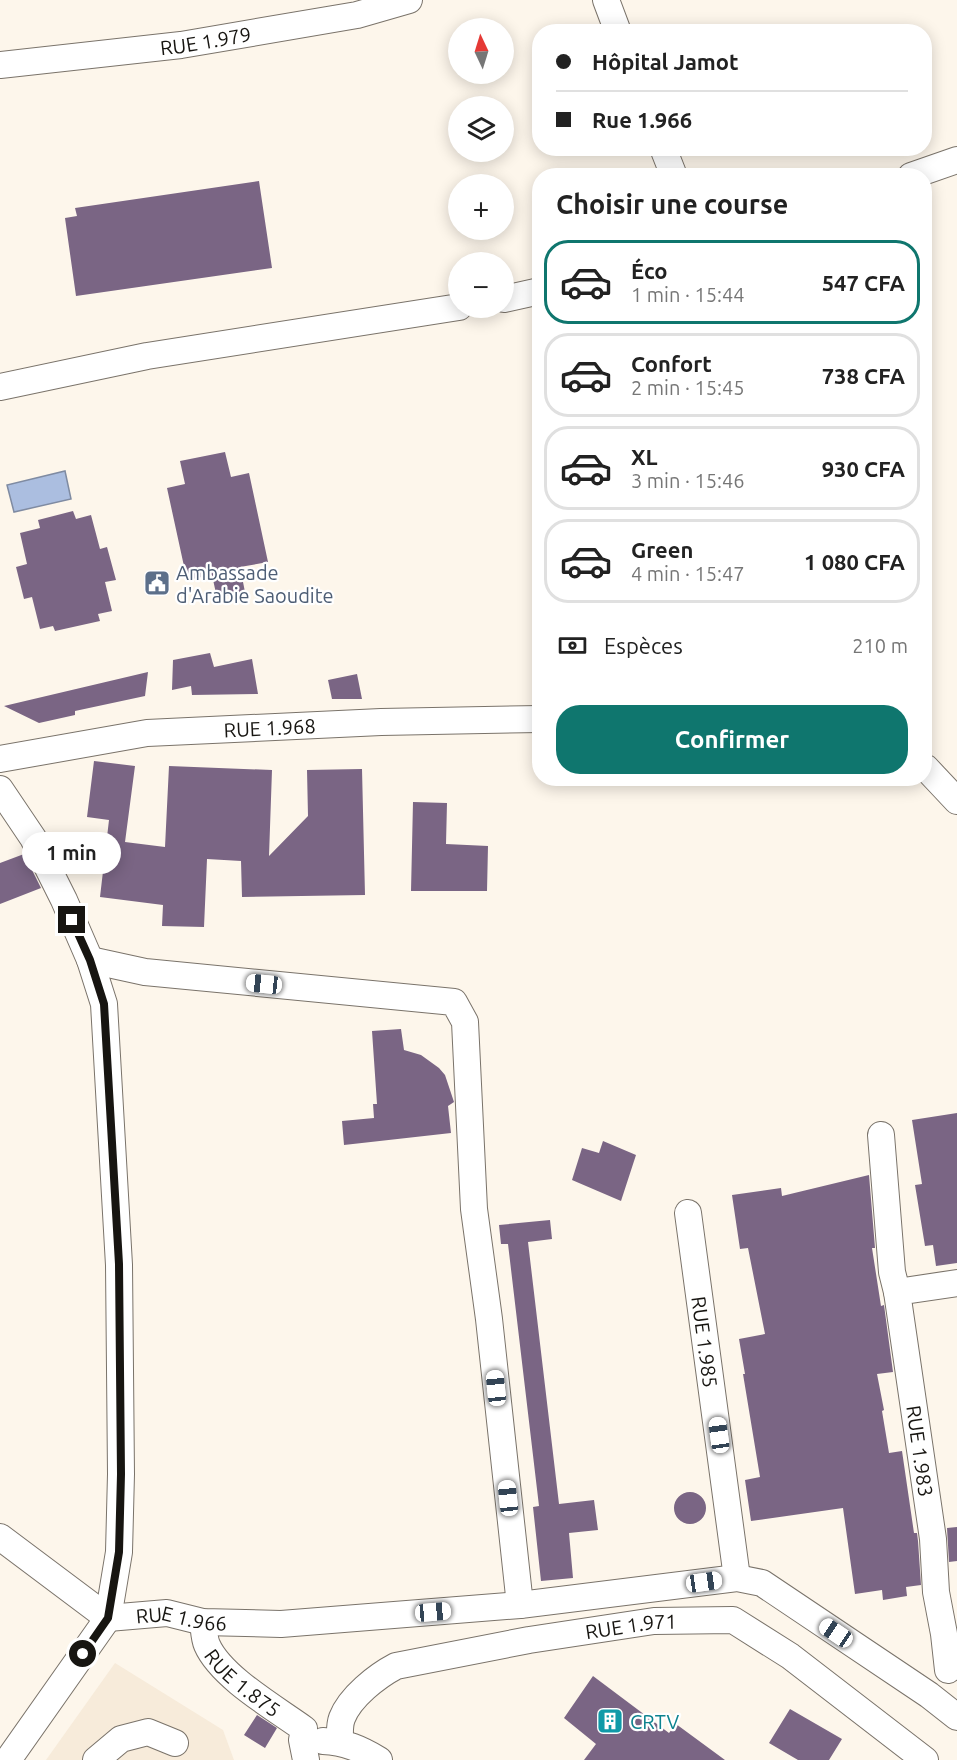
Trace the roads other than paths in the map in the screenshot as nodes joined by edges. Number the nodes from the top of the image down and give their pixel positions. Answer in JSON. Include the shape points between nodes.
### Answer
{"nodes":[{"id":1,"x":409,"y":0,"type":"edge"},
{"id":2,"x":606,"y":0,"type":"edge"},
{"id":3,"x":615,"y":24,"type":"edge"},
{"id":4,"x":0,"y":65,"type":"edge"},
{"id":5,"x":957,"y":160,"type":"edge"},
{"id":6,"x":932,"y":169,"type":"edge"},
{"id":7,"x":532,"y":293,"type":"edge"},
{"id":8,"x":514,"y":297,"type":"edge"},
{"id":9,"x":448,"y":309,"type":"edge"},
{"id":10,"x":0,"y":387,"type":"edge"},
{"id":11,"x":532,"y":719,"type":"edge"},
{"id":12,"x":0,"y":759,"type":"edge"},
{"id":13,"x":932,"y":774,"type":"edge"},
{"id":14,"x":0,"y":789,"type":"edge"},
{"id":15,"x":957,"y":801,"type":"edge"},
{"id":16,"x":90,"y":960,"type":"junction"},
{"id":17,"x":881,"y":1135,"type":"dead end"},
{"id":18,"x":688,"y":1213,"type":"dead end"},
{"id":19,"x":957,"y":1283,"type":"edge"},
{"id":20,"x":897,"y":1292,"type":"junction"},
{"id":21,"x":0,"y":1537,"type":"edge"},
{"id":22,"x":737,"y":1578,"type":"junction"},
{"id":23,"x":520,"y":1605,"type":"junction"},
{"id":24,"x":108,"y":1618,"type":"junction"},
{"id":25,"x":203,"y":1622,"type":"junction"},
{"id":26,"x":952,"y":1664,"type":"edge"},
{"id":27,"x":929,"y":1695,"type":"junction"},
{"id":28,"x":957,"y":1717,"type":"edge"},
{"id":29,"x":340,"y":1742,"type":"junction"},
{"id":30,"x":175,"y":1743,"type":"dead end"},
{"id":31,"x":304,"y":1743,"type":"edge"},
{"id":32,"x":8,"y":1760,"type":"edge"},
{"id":33,"x":96,"y":1760,"type":"edge"},
{"id":34,"x":379,"y":1760,"type":"edge"},
{"id":35,"x":925,"y":1760,"type":"edge"}],
"edges":[{"from":1,"to":4,"type":"street","name":"RUE 1.979","via":[[357,15],[181,45]]},
{"from":2,"to":3,"type":"street"},
{"from":5,"to":6,"type":"street"},
{"from":7,"to":8,"type":"street"},
{"from":9,"to":10,"type":"street","via":[[147,356]]},
{"from":11,"to":12,"type":"street","name":"RUE 1.968","via":[[147,733]]},
{"from":13,"to":15,"type":"street"},
{"from":14,"to":16,"type":"street","name":"RUE 1.966","via":[[33,838]]},
{"from":16,"to":23,"type":"street","via":[[145,972],[454,1002],[465,1022],[474,1209]]},
{"from":16,"to":24,"type":"street","name":"RUE 1.966","via":[[104,1004],[119,1264],[119,1552]]},
{"from":17,"to":20,"type":"street"},
{"from":18,"to":22,"type":"street","name":"RUE 1.985"},
{"from":19,"to":20,"type":"street"},
{"from":20,"to":26,"type":"street","name":"RUE 1.983","via":[[933,1539],[936,1592]]},
{"from":21,"to":24,"type":"street"},
{"from":22,"to":23,"type":"street","name":"RUE 1.966"},
{"from":22,"to":27,"type":"street","name":"RUE 1.966","via":[[762,1582]]},
{"from":23,"to":25,"type":"street","name":"RUE 1.966","via":[[281,1624]]},
{"from":24,"to":25,"type":"street","name":"RUE 1.966","via":[[166,1613]]},
{"from":24,"to":32,"type":"street"},
{"from":25,"to":31,"type":"street","name":"RUE 1.875","via":[[206,1643],[219,1664]]},
{"from":26,"to":27,"type":"street","name":"RUE 1.983"},
{"from":27,"to":28,"type":"street","name":"RUE 1.966"},
{"from":29,"to":31,"type":"street"},
{"from":29,"to":34,"type":"street"},
{"from":29,"to":35,"type":"street","name":"RUE 1.971","via":[[343,1715],[361,1692],[396,1666],[530,1640],[654,1622],[733,1620],[790,1656]]},
{"from":30,"to":33,"type":"street","via":[[148,1732],[121,1739]]}]}
